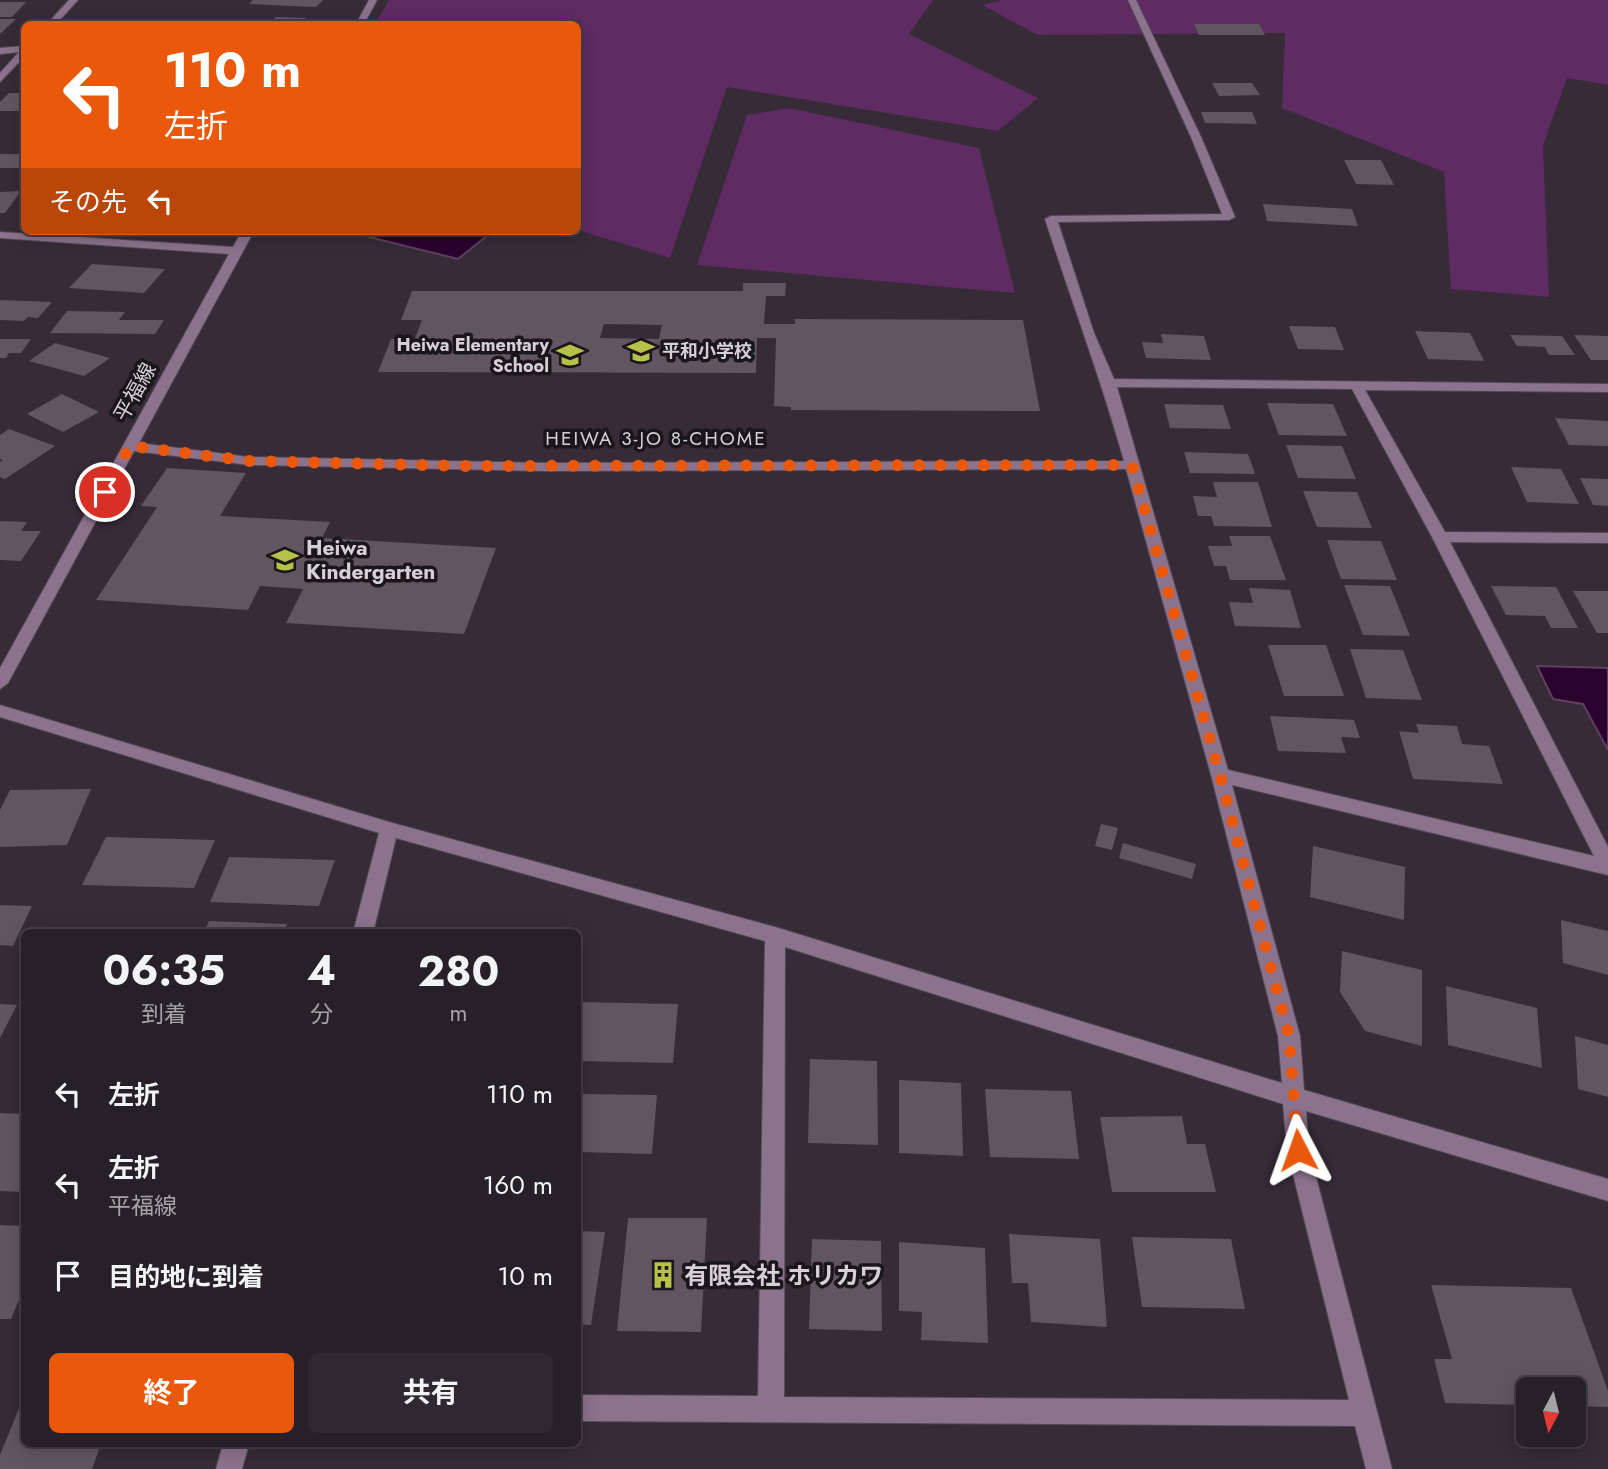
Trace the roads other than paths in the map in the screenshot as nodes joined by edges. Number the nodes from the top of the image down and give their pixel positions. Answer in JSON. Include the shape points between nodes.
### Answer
{"nodes":[{"id":1,"x":74,"y":0,"type":"edge"},
{"id":2,"x":373,"y":0,"type":"edge"},
{"id":3,"x":1132,"y":0,"type":"edge"},
{"id":4,"x":54,"y":21,"type":"edge"},
{"id":5,"x":362,"y":21,"type":"edge"},
{"id":6,"x":0,"y":51,"type":"edge"},
{"id":7,"x":21,"y":51,"type":"edge"},
{"id":8,"x":21,"y":54,"type":"edge"},
{"id":9,"x":0,"y":79,"type":"edge"},
{"id":10,"x":0,"y":235,"type":"edge"},
{"id":11,"x":246,"y":235,"type":"edge"},
{"id":12,"x":237,"y":251,"type":"junction"},
{"id":13,"x":1109,"y":383,"type":"junction"},
{"id":14,"x":1356,"y":386,"type":"junction"},
{"id":15,"x":1608,"y":388,"type":"edge"},
{"id":16,"x":130,"y":446,"type":"junction"},
{"id":17,"x":1132,"y":465,"type":"junction"},
{"id":18,"x":1440,"y":537,"type":"junction"},
{"id":19,"x":1608,"y":538,"type":"edge"},
{"id":20,"x":0,"y":684,"type":"edge"},
{"id":21,"x":0,"y":711,"type":"edge"},
{"id":22,"x":1220,"y":775,"type":"junction"},
{"id":23,"x":388,"y":829,"type":"junction"},
{"id":24,"x":1608,"y":866,"type":"edge"},
{"id":25,"x":364,"y":929,"type":"edge"},
{"id":26,"x":775,"y":935,"type":"junction"},
{"id":27,"x":1294,"y":1097,"type":"junction"},
{"id":28,"x":1608,"y":1190,"type":"edge"},
{"id":29,"x":581,"y":1408,"type":"edge"},
{"id":30,"x":771,"y":1409,"type":"junction"},
{"id":31,"x":1364,"y":1413,"type":"junction"},
{"id":32,"x":235,"y":1447,"type":"edge"},
{"id":33,"x":229,"y":1469,"type":"edge"},
{"id":34,"x":1379,"y":1469,"type":"edge"}],
"edges":[{"from":1,"to":4,"type":"street"},
{"from":2,"to":5,"type":"street"},
{"from":3,"to":13,"type":"street","via":[[1229,217],[1051,219]]},
{"from":6,"to":7,"type":"street"},
{"from":8,"to":9,"type":"street"},
{"from":10,"to":12,"type":"street"},
{"from":11,"to":12,"type":"street","name":"平福線"},
{"from":12,"to":16,"type":"street","name":"平福線"},
{"from":13,"to":14,"type":"street"},
{"from":13,"to":17,"type":"street"},
{"from":14,"to":15,"type":"street"},
{"from":14,"to":18,"type":"street"},
{"from":16,"to":17,"type":"street","via":[[249,461],[534,467]]},
{"from":16,"to":20,"type":"street","name":"平福線"},
{"from":17,"to":22,"type":"street"},
{"from":18,"to":19,"type":"street"},
{"from":18,"to":24,"type":"street"},
{"from":21,"to":23,"type":"street"},
{"from":22,"to":24,"type":"street"},
{"from":22,"to":27,"type":"street","via":[[1289,1036]]},
{"from":23,"to":25,"type":"street"},
{"from":23,"to":26,"type":"street"},
{"from":26,"to":27,"type":"street"},
{"from":26,"to":30,"type":"street"},
{"from":27,"to":28,"type":"street"},
{"from":27,"to":31,"type":"street","via":[[1298,1150]]},
{"from":29,"to":30,"type":"street"},
{"from":30,"to":31,"type":"street"},
{"from":31,"to":34,"type":"street"},
{"from":32,"to":33,"type":"street"}]}
